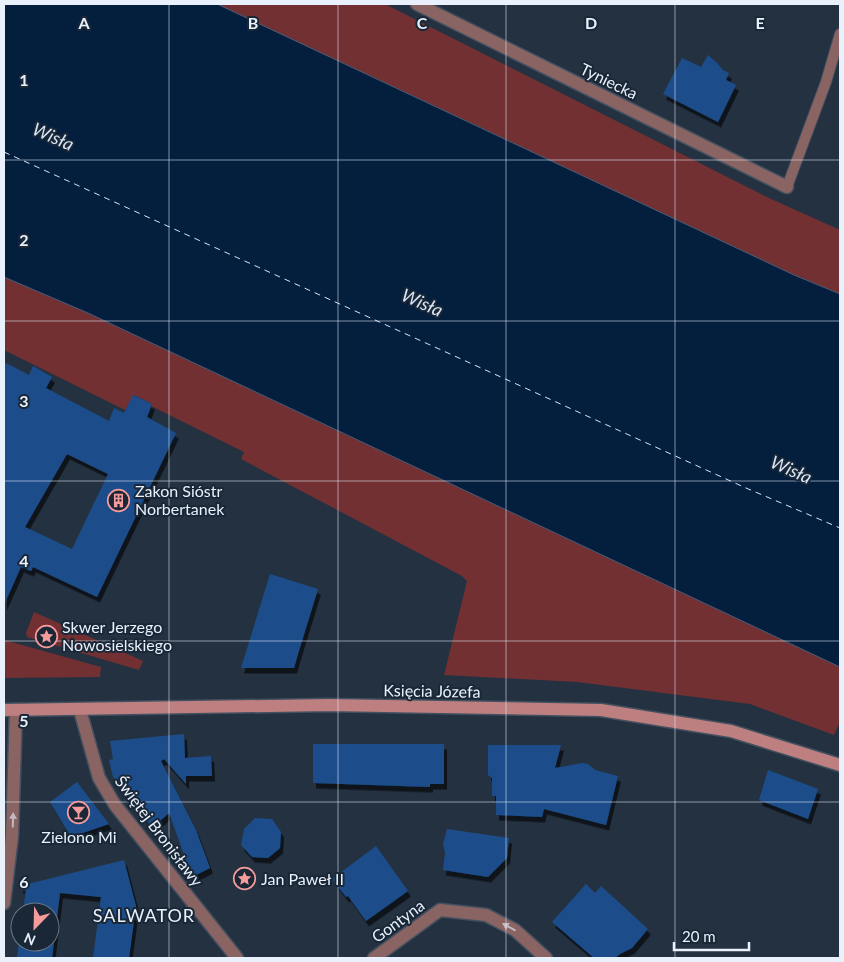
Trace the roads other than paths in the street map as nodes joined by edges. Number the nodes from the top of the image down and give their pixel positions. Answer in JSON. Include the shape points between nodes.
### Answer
{"nodes":[{"id":1,"x":417,"y":4,"type":"edge"},
{"id":2,"x":840,"y":34,"type":"edge"},
{"id":3,"x":787,"y":187,"type":"joint"},
{"id":4,"x":10,"y":710,"type":"edge"},
{"id":5,"x":80,"y":710,"type":"junction"},
{"id":6,"x":840,"y":765,"type":"edge"},
{"id":7,"x":4,"y":903,"type":"edge"},
{"id":8,"x":237,"y":958,"type":"edge"},
{"id":9,"x":374,"y":958,"type":"edge"},
{"id":10,"x":546,"y":958,"type":"edge"}],
"edges":[{"from":1,"to":3,"type":"street","name":"Tyniecka"},
{"from":2,"to":3,"type":"lane"},
{"from":4,"to":5,"type":"street","name":"Księcia Józefa"},
{"from":7,"to":4,"type":"street","one_way":true,"via":[[12,836]]},
{"from":5,"to":6,"type":"street","name":"Księcia Józefa","via":[[329,705],[601,710],[731,731]]},
{"from":5,"to":8,"type":"street","name":"Świętej Bronisławy","via":[[99,778],[115,805]]},
{"from":10,"to":9,"type":"street","name":"Gontyna","one_way":true,"via":[[515,930],[486,915],[440,910]]}]}
